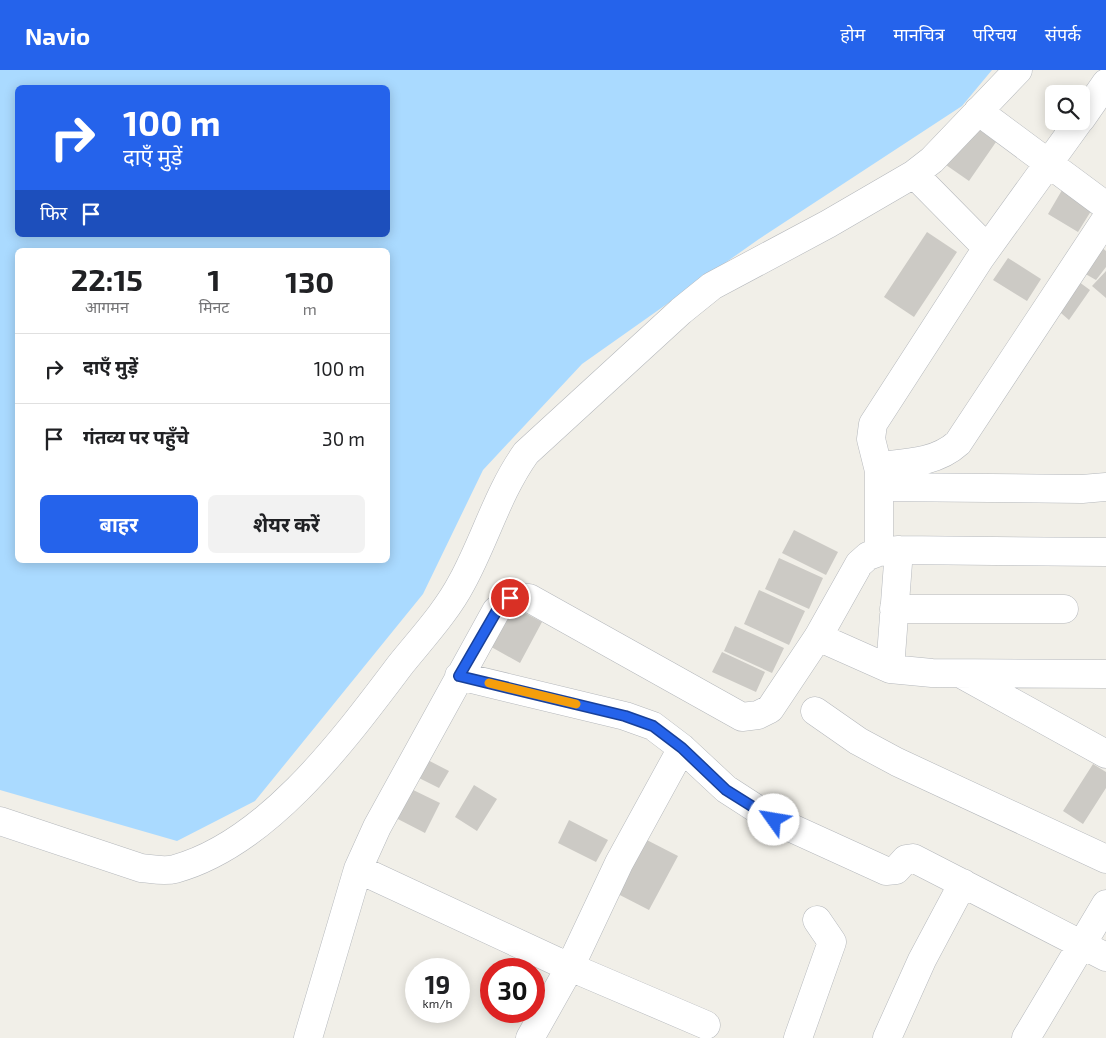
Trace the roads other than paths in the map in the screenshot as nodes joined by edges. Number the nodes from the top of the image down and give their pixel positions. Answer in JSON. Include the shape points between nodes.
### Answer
{"nodes":[{"id":1,"x":1018,"y":70,"type":"edge"},
{"id":2,"x":1106,"y":83,"type":"edge"},
{"id":3,"x":1090,"y":106,"type":"edge"},
{"id":4,"x":978,"y":111,"type":"junction"},
{"id":5,"x":1072,"y":130,"type":"edge"},
{"id":6,"x":1048,"y":162,"type":"junction"},
{"id":7,"x":914,"y":174,"type":"junction"},
{"id":8,"x":1106,"y":206,"type":"edge"},
{"id":9,"x":1106,"y":219,"type":"edge"},
{"id":10,"x":987,"y":248,"type":"junction"},
{"id":11,"x":879,"y":476,"type":"junction"},
{"id":12,"x":1106,"y":487,"type":"edge"},
{"id":13,"x":889,"y":551,"type":"junction"},
{"id":14,"x":1106,"y":552,"type":"edge"},
{"id":15,"x":894,"y":609,"type":"junction"},
{"id":16,"x":1064,"y":609,"type":"dead end"},
{"id":17,"x":818,"y":638,"type":"junction"},
{"id":18,"x":890,"y":669,"type":"junction"},
{"id":19,"x":960,"y":674,"type":"junction"},
{"id":20,"x":1106,"y":674,"type":"edge"},
{"id":21,"x":459,"y":676,"type":"junction"},
{"id":22,"x":815,"y":711,"type":"dead end"},
{"id":23,"x":682,"y":748,"type":"junction"},
{"id":24,"x":1106,"y":754,"type":"edge"},
{"id":25,"x":0,"y":821,"type":"edge"},
{"id":26,"x":1106,"y":859,"type":"edge"},
{"id":27,"x":358,"y":869,"type":"junction"},
{"id":28,"x":963,"y":883,"type":"junction"},
{"id":29,"x":1106,"y":904,"type":"edge"},
{"id":30,"x":817,"y":920,"type":"dead end"},
{"id":31,"x":1082,"y":944,"type":"junction"},
{"id":32,"x":1106,"y":957,"type":"edge"},
{"id":33,"x":570,"y":967,"type":"junction"},
{"id":34,"x":706,"y":1025,"type":"dead end"},
{"id":35,"x":308,"y":1038,"type":"edge"},
{"id":36,"x":530,"y":1038,"type":"edge"},
{"id":37,"x":798,"y":1038,"type":"edge"},
{"id":38,"x":887,"y":1038,"type":"edge"},
{"id":39,"x":1026,"y":1038,"type":"edge"}],
"edges":[{"from":1,"to":4,"type":"street"},
{"from":2,"to":3,"type":"street"},
{"from":4,"to":6,"type":"street"},
{"from":4,"to":7,"type":"street","via":[[947,146]]},
{"from":5,"to":6,"type":"street"},
{"from":6,"to":8,"type":"street"},
{"from":6,"to":10,"type":"street"},
{"from":7,"to":10,"type":"street"},
{"from":7,"to":25,"type":"street","via":[[712,286],[526,453],[508,480],[462,583],[323,763],[251,831],[229,846],[195,861],[174,869],[159,870],[141,868]]},
{"from":9,"to":11,"type":"street","via":[[958,443],[948,452]]},
{"from":10,"to":11,"type":"street","via":[[872,424],[871,439]]},
{"from":11,"to":12,"type":"street","via":[[1082,489]]},
{"from":11,"to":13,"type":"street"},
{"from":13,"to":14,"type":"street"},
{"from":13,"to":15,"type":"street"},
{"from":13,"to":17,"type":"street","via":[[868,556],[859,564]]},
{"from":15,"to":16,"type":"street"},
{"from":15,"to":18,"type":"street"},
{"from":17,"to":18,"type":"street"},
{"from":17,"to":21,"type":"street","via":[[770,709],[758,716],[742,716],[529,598],[519,596],[504,602],[496,612]]},
{"from":18,"to":19,"type":"street"},
{"from":19,"to":20,"type":"street"},
{"from":19,"to":24,"type":"street"},
{"from":21,"to":23,"type":"street","via":[[625,716],[653,726]]},
{"from":21,"to":27,"type":"street","via":[[377,827]]},
{"from":22,"to":26,"type":"street","via":[[897,762]]},
{"from":23,"to":28,"type":"street","via":[[726,790],[774,820],[886,871],[896,870],[906,859],[913,858]]},
{"from":23,"to":33,"type":"street","via":[[619,863]]},
{"from":27,"to":33,"type":"street"},
{"from":27,"to":35,"type":"street"},
{"from":28,"to":31,"type":"street"},
{"from":28,"to":38,"type":"street","via":[[922,960]]},
{"from":29,"to":31,"type":"street"},
{"from":30,"to":37,"type":"street","via":[[832,942]]},
{"from":31,"to":32,"type":"street"},
{"from":31,"to":39,"type":"street"},
{"from":33,"to":34,"type":"street"},
{"from":33,"to":36,"type":"street"}]}
